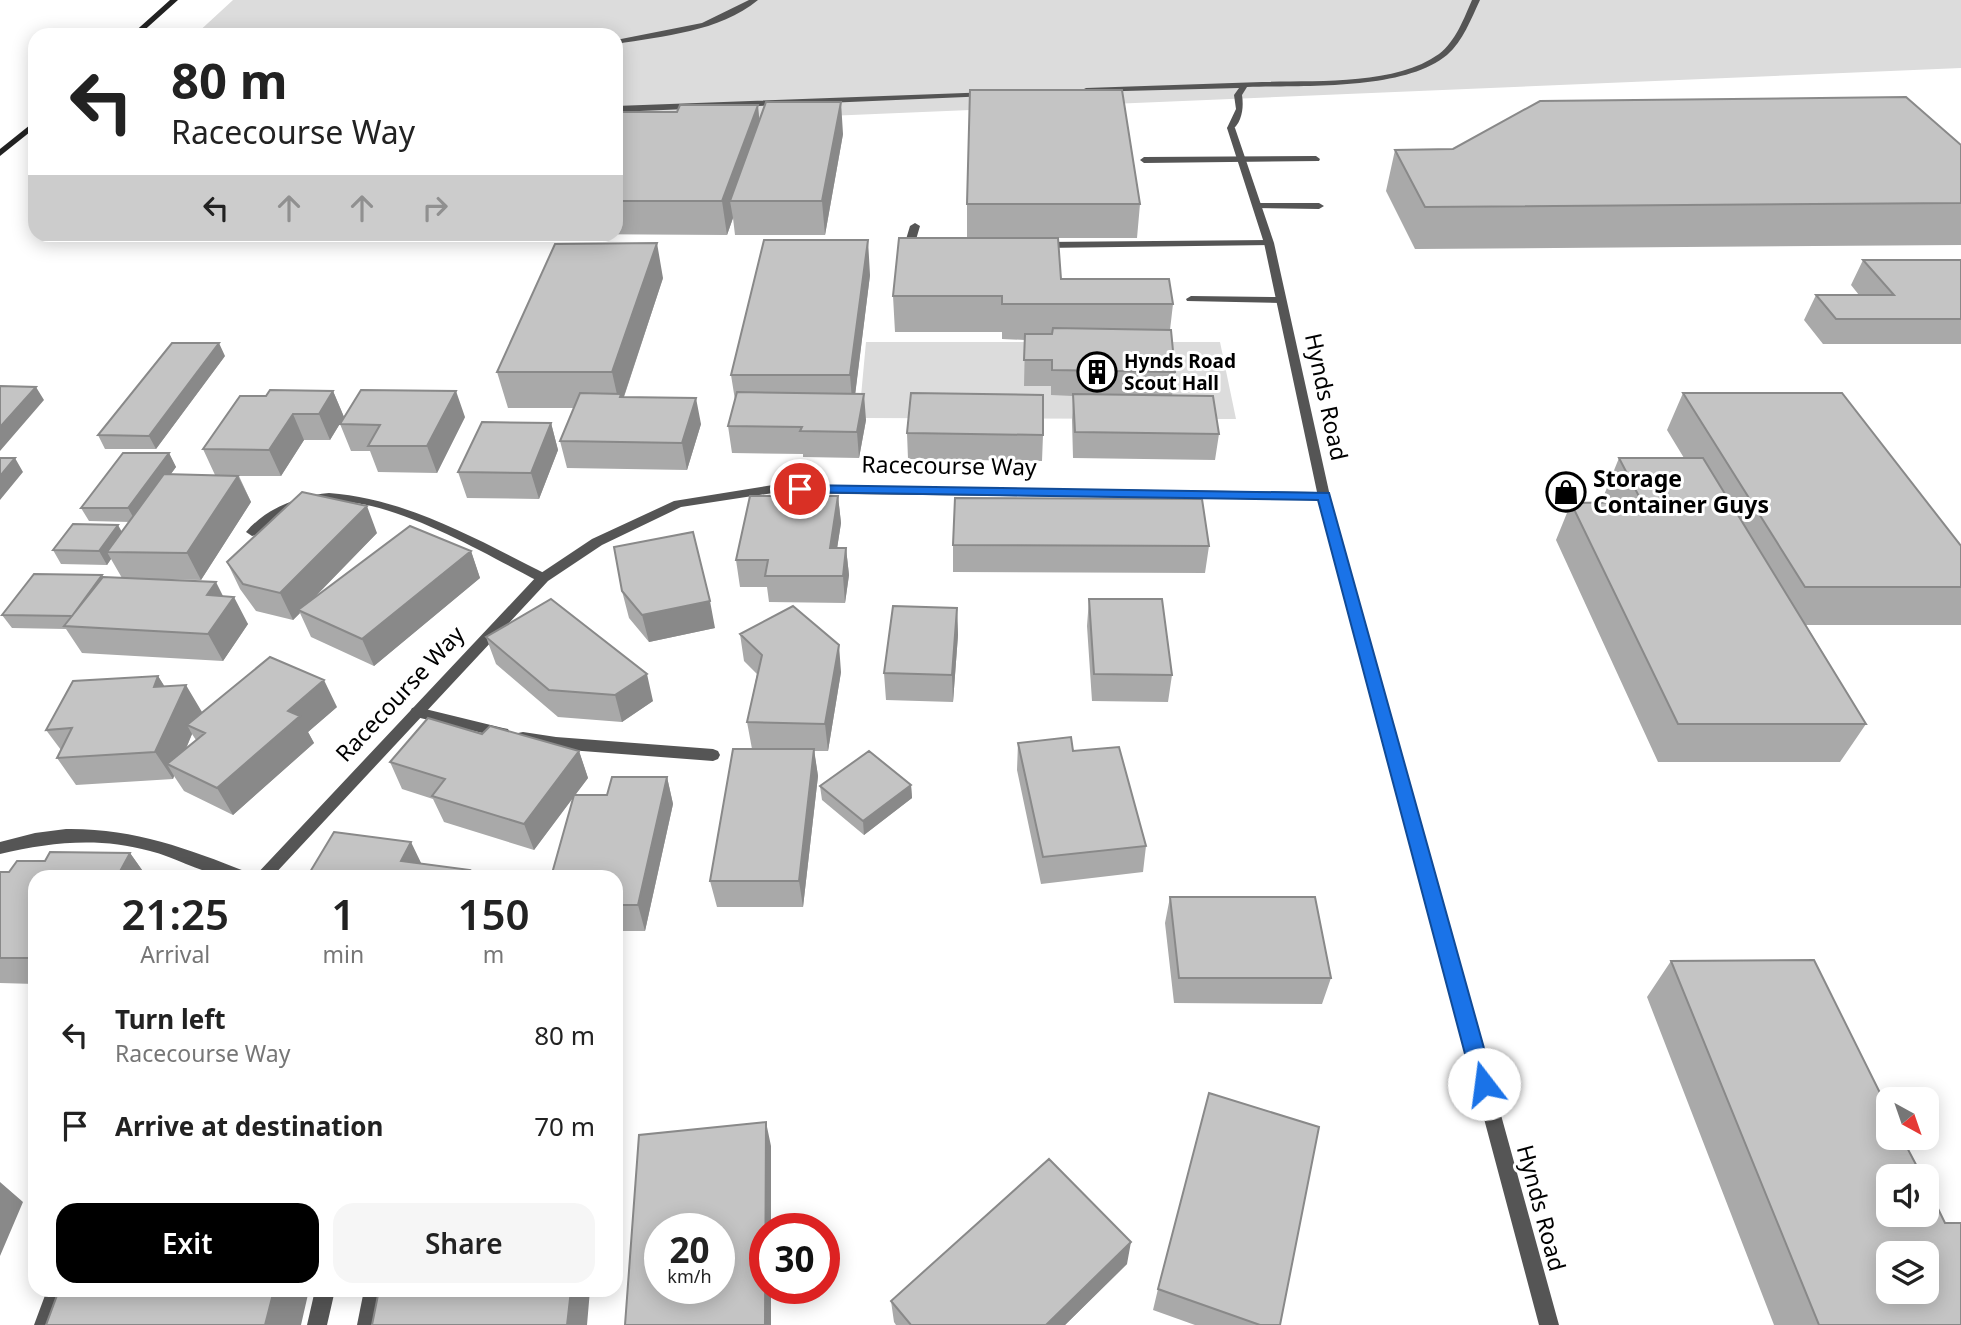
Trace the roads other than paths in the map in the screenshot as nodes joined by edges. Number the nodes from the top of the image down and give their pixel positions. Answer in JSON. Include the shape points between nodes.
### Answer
{"nodes":[{"id":1,"x":174,"y":0,"type":"edge"},
{"id":2,"x":754,"y":0,"type":"edge"},
{"id":3,"x":1476,"y":0,"type":"edge"},
{"id":4,"x":143,"y":28,"type":"edge"},
{"id":5,"x":623,"y":41,"type":"edge"},
{"id":6,"x":1245,"y":85,"type":"junction"},
{"id":7,"x":1079,"y":91,"type":"edge"},
{"id":8,"x":996,"y":94,"type":"edge"},
{"id":9,"x":623,"y":109,"type":"edge"},
{"id":10,"x":28,"y":130,"type":"edge"},
{"id":11,"x":0,"y":153,"type":"edge"},
{"id":12,"x":1316,"y":159,"type":"dead end"},
{"id":13,"x":1144,"y":160,"type":"dead end"},
{"id":14,"x":1242,"y":161,"type":"junction"},
{"id":15,"x":1258,"y":206,"type":"junction"},
{"id":16,"x":1319,"y":206,"type":"dead end"},
{"id":17,"x":915,"y":226,"type":"dead end"},
{"id":18,"x":1269,"y":243,"type":"junction"},
{"id":19,"x":1034,"y":245,"type":"edge"},
{"id":20,"x":923,"y":246,"type":"edge"},
{"id":21,"x":1191,"y":299,"type":"dead end"},
{"id":22,"x":1281,"y":300,"type":"junction"},
{"id":23,"x":1324,"y":496,"type":"junction"},
{"id":24,"x":252,"y":532,"type":"dead end"},
{"id":25,"x":543,"y":578,"type":"junction"},
{"id":26,"x":417,"y":712,"type":"junction"},
{"id":27,"x":713,"y":755,"type":"dead end"},
{"id":28,"x":0,"y":848,"type":"edge"},
{"id":29,"x":224,"y":870,"type":"edge"},
{"id":30,"x":269,"y":870,"type":"edge"},
{"id":31,"x":54,"y":1297,"type":"edge"},
{"id":32,"x":323,"y":1297,"type":"edge"},
{"id":33,"x":373,"y":1297,"type":"edge"},
{"id":34,"x":44,"y":1325,"type":"edge"},
{"id":35,"x":317,"y":1325,"type":"edge"},
{"id":36,"x":367,"y":1325,"type":"edge"},
{"id":37,"x":1549,"y":1325,"type":"edge"}],
"edges":[{"from":1,"to":4,"type":"main road"},
{"from":2,"to":5,"type":"street","via":[[728,17]]},
{"from":3,"to":6,"type":"street","via":[[1444,54],[1409,71],[1364,79]]},
{"from":6,"to":7,"type":"street"},
{"from":6,"to":14,"type":"street","name":"Hynds Road","via":[[1238,95],[1240,109],[1231,128]]},
{"from":8,"to":9,"type":"street"},
{"from":10,"to":11,"type":"main road"},
{"from":12,"to":14,"type":"street"},
{"from":13,"to":14,"type":"street"},
{"from":14,"to":15,"type":"street","name":"Hynds Road"},
{"from":15,"to":16,"type":"street"},
{"from":15,"to":18,"type":"street","name":"Hynds Road"},
{"from":17,"to":20,"type":"street","via":[[909,246]]},
{"from":18,"to":19,"type":"street"},
{"from":18,"to":22,"type":"street","name":"Hynds Road"},
{"from":21,"to":22,"type":"street"},
{"from":22,"to":23,"type":"street","name":"Hynds Road"},
{"from":23,"to":25,"type":"street","name":"Racecourse Way","via":[[773,489],[678,504],[597,541]]},
{"from":23,"to":37,"type":"street","name":"Hynds Road"},
{"from":24,"to":25,"type":"street","via":[[295,504],[327,497],[364,499],[430,524]]},
{"from":25,"to":26,"type":"street","name":"Racecourse Way"},
{"from":26,"to":27,"type":"street","via":[[556,743]]},
{"from":26,"to":30,"type":"street","name":"Racecourse Way"},
{"from":28,"to":29,"type":"street","via":[[35,838],[104,834],[162,845]]},
{"from":31,"to":34,"type":"street"},
{"from":32,"to":35,"type":"street"},
{"from":33,"to":36,"type":"street"}]}
